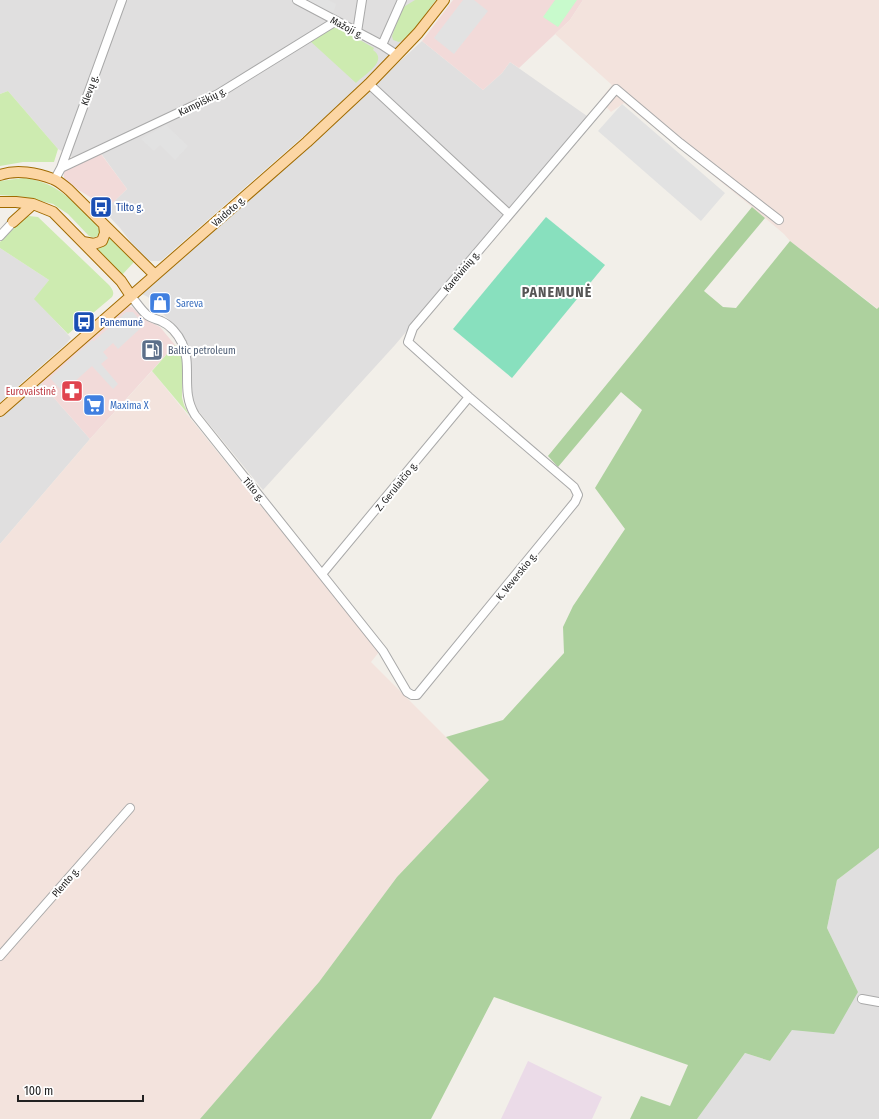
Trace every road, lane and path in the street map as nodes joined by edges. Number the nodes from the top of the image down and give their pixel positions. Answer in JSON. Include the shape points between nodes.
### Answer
{"nodes":[{"id":1,"x":122,"y":0,"type":"edge"},
{"id":2,"x":297,"y":0,"type":"edge"},
{"id":3,"x":362,"y":0,"type":"edge"},
{"id":4,"x":402,"y":0,"type":"edge"},
{"id":5,"x":444,"y":0,"type":"edge"},
{"id":6,"x":336,"y":21,"type":"junction"},
{"id":7,"x":357,"y":32,"type":"junction"},
{"id":8,"x":382,"y":45,"type":"junction"},
{"id":9,"x":397,"y":55,"type":"junction"},
{"id":10,"x":369,"y":84,"type":"junction"},
{"id":11,"x":61,"y":168,"type":"junction"},
{"id":12,"x":0,"y":175,"type":"edge"},
{"id":13,"x":55,"y":179,"type":"junction"},
{"id":14,"x":2,"y":202,"type":"edge"},
{"id":15,"x":33,"y":204,"type":"junction"},
{"id":16,"x":509,"y":214,"type":"junction"},
{"id":17,"x":779,"y":220,"type":"dead end"},
{"id":18,"x":13,"y":222,"type":"junction"},
{"id":19,"x":104,"y":225,"type":"junction"},
{"id":20,"x":0,"y":236,"type":"edge"},
{"id":21,"x":83,"y":242,"type":"junction"},
{"id":22,"x":155,"y":275,"type":"junction"},
{"id":23,"x":131,"y":296,"type":"junction"},
{"id":24,"x":469,"y":397,"type":"junction"},
{"id":25,"x":0,"y":411,"type":"edge"},
{"id":26,"x":541,"y":458,"type":"joint"},
{"id":27,"x":322,"y":574,"type":"junction"},
{"id":28,"x":417,"y":695,"type":"joint"},
{"id":29,"x":130,"y":808,"type":"dead end"},
{"id":30,"x":0,"y":956,"type":"edge"},
{"id":31,"x":862,"y":999,"type":"dead end"},
{"id":32,"x":879,"y":1002,"type":"edge"}],
"edges":[{"from":1,"to":11,"type":"street","name":"Klevų g."},
{"from":2,"to":6,"type":"street","name":"Mažoji g."},
{"from":3,"to":7,"type":"street"},
{"from":4,"to":8,"type":"street"},
{"from":5,"to":9,"type":"main road","name":"Vaidoto g."},
{"from":6,"to":7,"type":"street","name":"Mažoji g."},
{"from":6,"to":11,"type":"street","name":"Kampiškių g.","via":[[218,94]]},
{"from":7,"to":8,"type":"street","name":"Mažoji g."},
{"from":8,"to":9,"type":"street","name":"Mažoji g."},
{"from":9,"to":10,"type":"main road","name":"Vaidoto g."},
{"from":10,"to":16,"type":"street"},
{"from":10,"to":22,"type":"main road","name":"Vaidoto g.","via":[[308,142]]},
{"from":11,"to":13,"type":"street","name":"Klevų g."},
{"from":12,"to":13,"type":"main road","via":[[16,172]]},
{"from":13,"to":19,"type":"main road"},
{"from":14,"to":15,"type":"main road","name":"Tilto g."},
{"from":14,"to":18,"type":"main road","via":[[11,208]]},
{"from":15,"to":18,"type":"main road"},
{"from":15,"to":21,"type":"main road","name":"Tilto g.","via":[[53,212]]},
{"from":16,"to":17,"type":"street","via":[[616,89]]},
{"from":16,"to":24,"type":"street","name":"Kareivinių g.","via":[[413,328],[408,342]]},
{"from":18,"to":20,"type":"street"},
{"from":19,"to":21,"type":"main road","via":[[102,241],[94,244]]},
{"from":19,"to":22,"type":"main road"},
{"from":21,"to":23,"type":"main road","name":"Tilto g."},
{"from":22,"to":23,"type":"main road","name":"Vaidoto g."},
{"from":23,"to":25,"type":"main road","name":"Vaidoto g."},
{"from":23,"to":27,"type":"street","name":"Tilto g.","via":[[146,314],[170,327],[177,335],[186,352],[187,393],[192,411]]},
{"from":24,"to":26,"type":"street","name":"Kareivinių g."},
{"from":24,"to":27,"type":"street","name":"Z. Gerulaičio g."},
{"from":26,"to":28,"type":"street","name":"K. Veverskio g.","via":[[574,487],[578,495],[575,502]]},
{"from":27,"to":28,"type":"street","name":"Tilto g.","via":[[383,651],[407,692]]},
{"from":29,"to":30,"type":"street","name":"Plento g."},
{"from":31,"to":32,"type":"street"}]}
